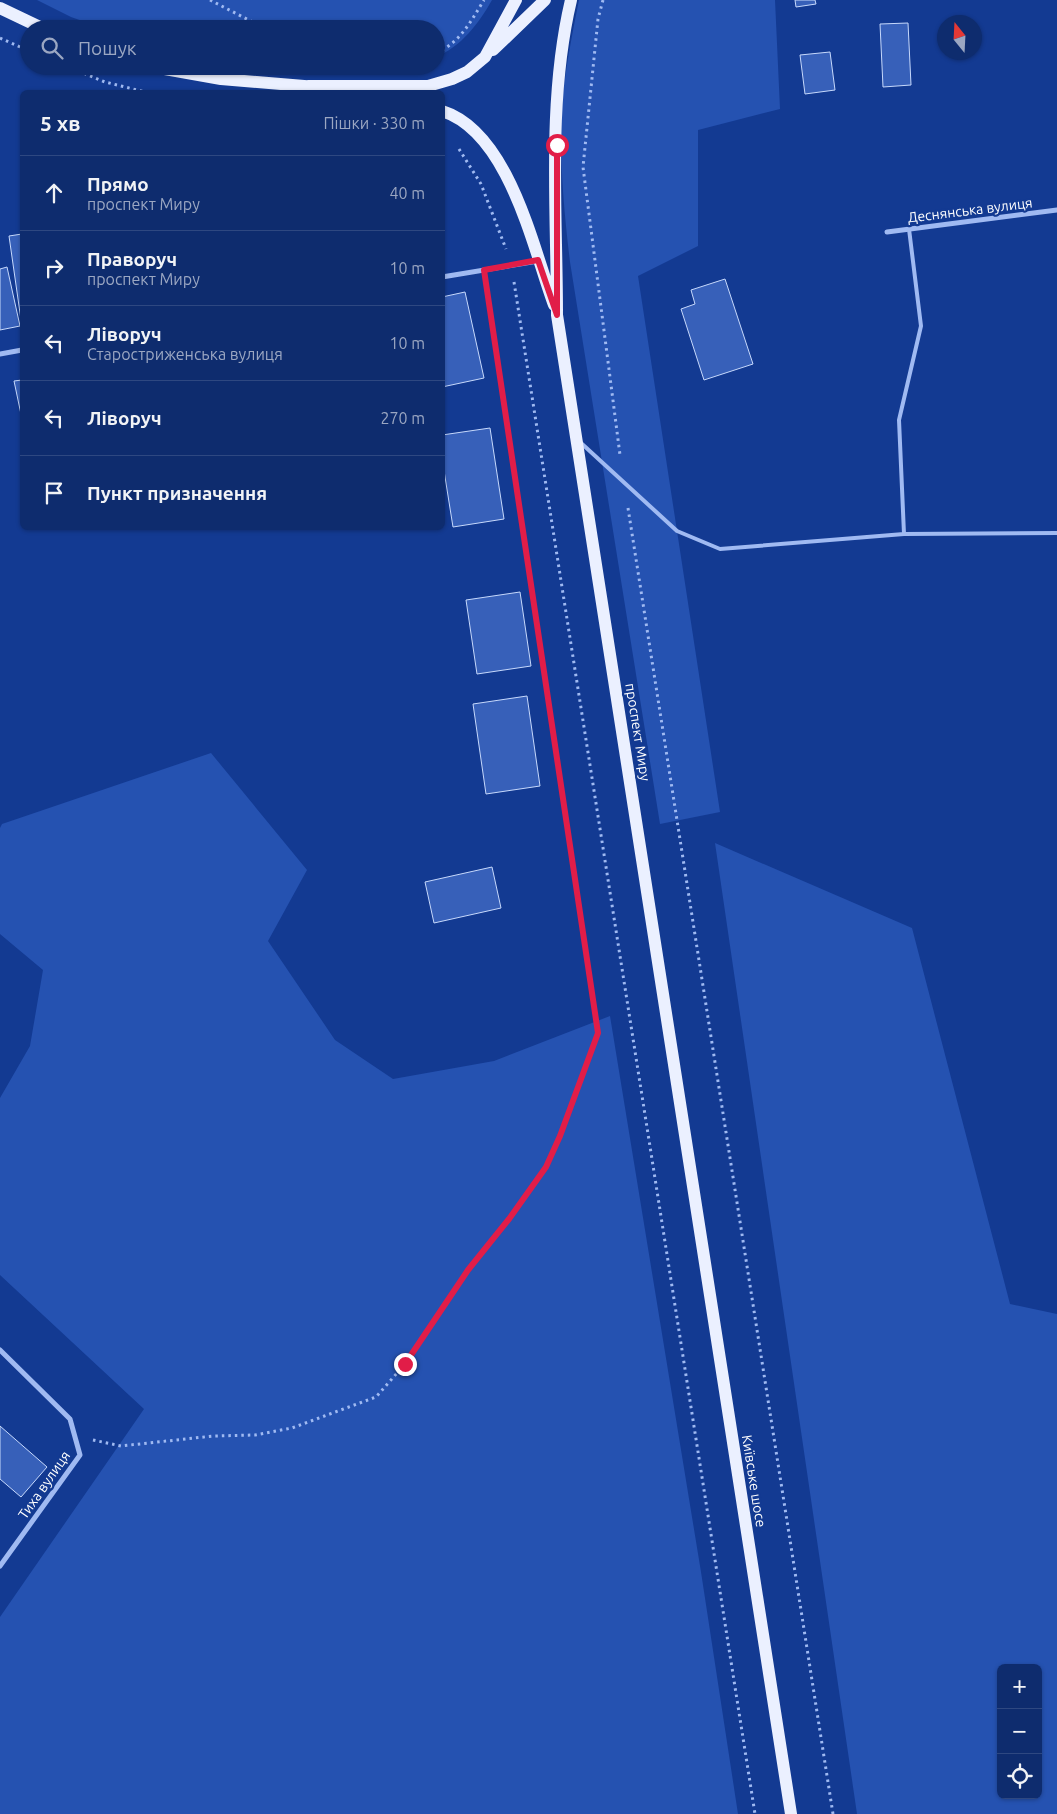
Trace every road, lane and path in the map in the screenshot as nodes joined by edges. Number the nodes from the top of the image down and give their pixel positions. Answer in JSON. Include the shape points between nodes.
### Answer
{"nodes":[{"id":1,"x":210,"y":0,"type":"edge"},
{"id":2,"x":484,"y":0,"type":"edge"},
{"id":3,"x":516,"y":0,"type":"edge"},
{"id":4,"x":545,"y":0,"type":"edge"},
{"id":5,"x":571,"y":0,"type":"edge"},
{"id":6,"x":603,"y":0,"type":"edge"},
{"id":7,"x":0,"y":8,"type":"edge"},
{"id":8,"x":25,"y":20,"type":"edge"},
{"id":9,"x":249,"y":20,"type":"edge"},
{"id":10,"x":0,"y":38,"type":"edge"},
{"id":11,"x":20,"y":46,"type":"edge"},
{"id":12,"x":445,"y":48,"type":"edge"},
{"id":13,"x":485,"y":56,"type":"junction"},
{"id":14,"x":88,"y":75,"type":"edge"},
{"id":15,"x":199,"y":75,"type":"edge"},
{"id":16,"x":308,"y":86,"type":"junction"},
{"id":17,"x":137,"y":90,"type":"edge"},
{"id":18,"x":337,"y":90,"type":"edge"},
{"id":19,"x":445,"y":113,"type":"edge"},
{"id":20,"x":454,"y":143,"type":"dead end"},
{"id":21,"x":1057,"y":210,"type":"edge"},
{"id":22,"x":910,"y":230,"type":"junction"},
{"id":23,"x":887,"y":232,"type":"dead end"},
{"id":24,"x":538,"y":260,"type":"junction"},
{"id":25,"x":511,"y":264,"type":"junction"},
{"id":26,"x":484,"y":270,"type":"junction"},
{"id":27,"x":445,"y":276,"type":"edge"},
{"id":28,"x":557,"y":315,"type":"junction"},
{"id":29,"x":20,"y":350,"type":"edge"},
{"id":30,"x":0,"y":354,"type":"edge"},
{"id":31,"x":577,"y":440,"type":"junction"},
{"id":32,"x":624,"y":482,"type":"junction"},
{"id":33,"x":904,"y":534,"type":"junction"},
{"id":34,"x":1057,"y":534,"type":"edge"},
{"id":35,"x":598,"y":1033,"type":"joint"},
{"id":36,"x":688,"y":1153,"type":"joint"},
{"id":37,"x":0,"y":1350,"type":"edge"},
{"id":38,"x":75,"y":1437,"type":"junction"},
{"id":39,"x":0,"y":1566,"type":"edge"},
{"id":40,"x":755,"y":1814,"type":"edge"},
{"id":41,"x":791,"y":1814,"type":"edge"},
{"id":42,"x":833,"y":1814,"type":"edge"}],
"edges":[{"from":1,"to":9,"type":"path"},
{"from":2,"to":12,"type":"path","via":[[460,37]]},
{"from":3,"to":13,"type":"main road"},
{"from":4,"to":13,"type":"main road"},
{"from":5,"to":28,"type":"main road","name":"проспект Миру","via":[[560,60]]},
{"from":6,"to":32,"type":"path","via":[[598,19],[583,167]]},
{"from":7,"to":8,"type":"main road"},
{"from":10,"to":11,"type":"path"},
{"from":13,"to":16,"type":"main road","via":[[452,80],[428,86]]},
{"from":14,"to":17,"type":"path"},
{"from":15,"to":16,"type":"main road"},
{"from":16,"to":18,"type":"main road"},
{"from":19,"to":24,"type":"main road","name":"проспект Миру","via":[[468,126],[489,147],[504,170],[515,192]]},
{"from":20,"to":25,"type":"path","via":[[467,158],[481,184]]},
{"from":21,"to":22,"type":"street","name":"Деснянська вулиця"},
{"from":22,"to":23,"type":"street","name":"Деснянська вулиця"},
{"from":22,"to":33,"type":"lane","via":[[921,326],[900,420]]},
{"from":24,"to":25,"type":"street"},
{"from":24,"to":28,"type":"main road","name":"проспект Миру"},
{"from":25,"to":26,"type":"street"},
{"from":25,"to":40,"type":"path"},
{"from":26,"to":27,"type":"street"},
{"from":26,"to":35,"type":"lane"},
{"from":28,"to":31,"type":"main road","name":"проспект Миру"},
{"from":29,"to":30,"type":"street"},
{"from":31,"to":32,"type":"lane"},
{"from":31,"to":36,"type":"main road","name":"проспект Миру"},
{"from":32,"to":33,"type":"lane","via":[[677,530],[720,549]]},
{"from":32,"to":42,"type":"path"},
{"from":33,"to":34,"type":"lane"},
{"from":35,"to":38,"type":"path","via":[[546,1167],[468,1270],[405,1364],[376,1397],[292,1428],[255,1435],[121,1446]]},
{"from":36,"to":41,"type":"main road","name":"Київське шосе"},
{"from":37,"to":38,"type":"street","name":"Тиха вулиця","via":[[70,1419]]},
{"from":38,"to":39,"type":"street","name":"Тиха вулиця","via":[[80,1455]]}]}
